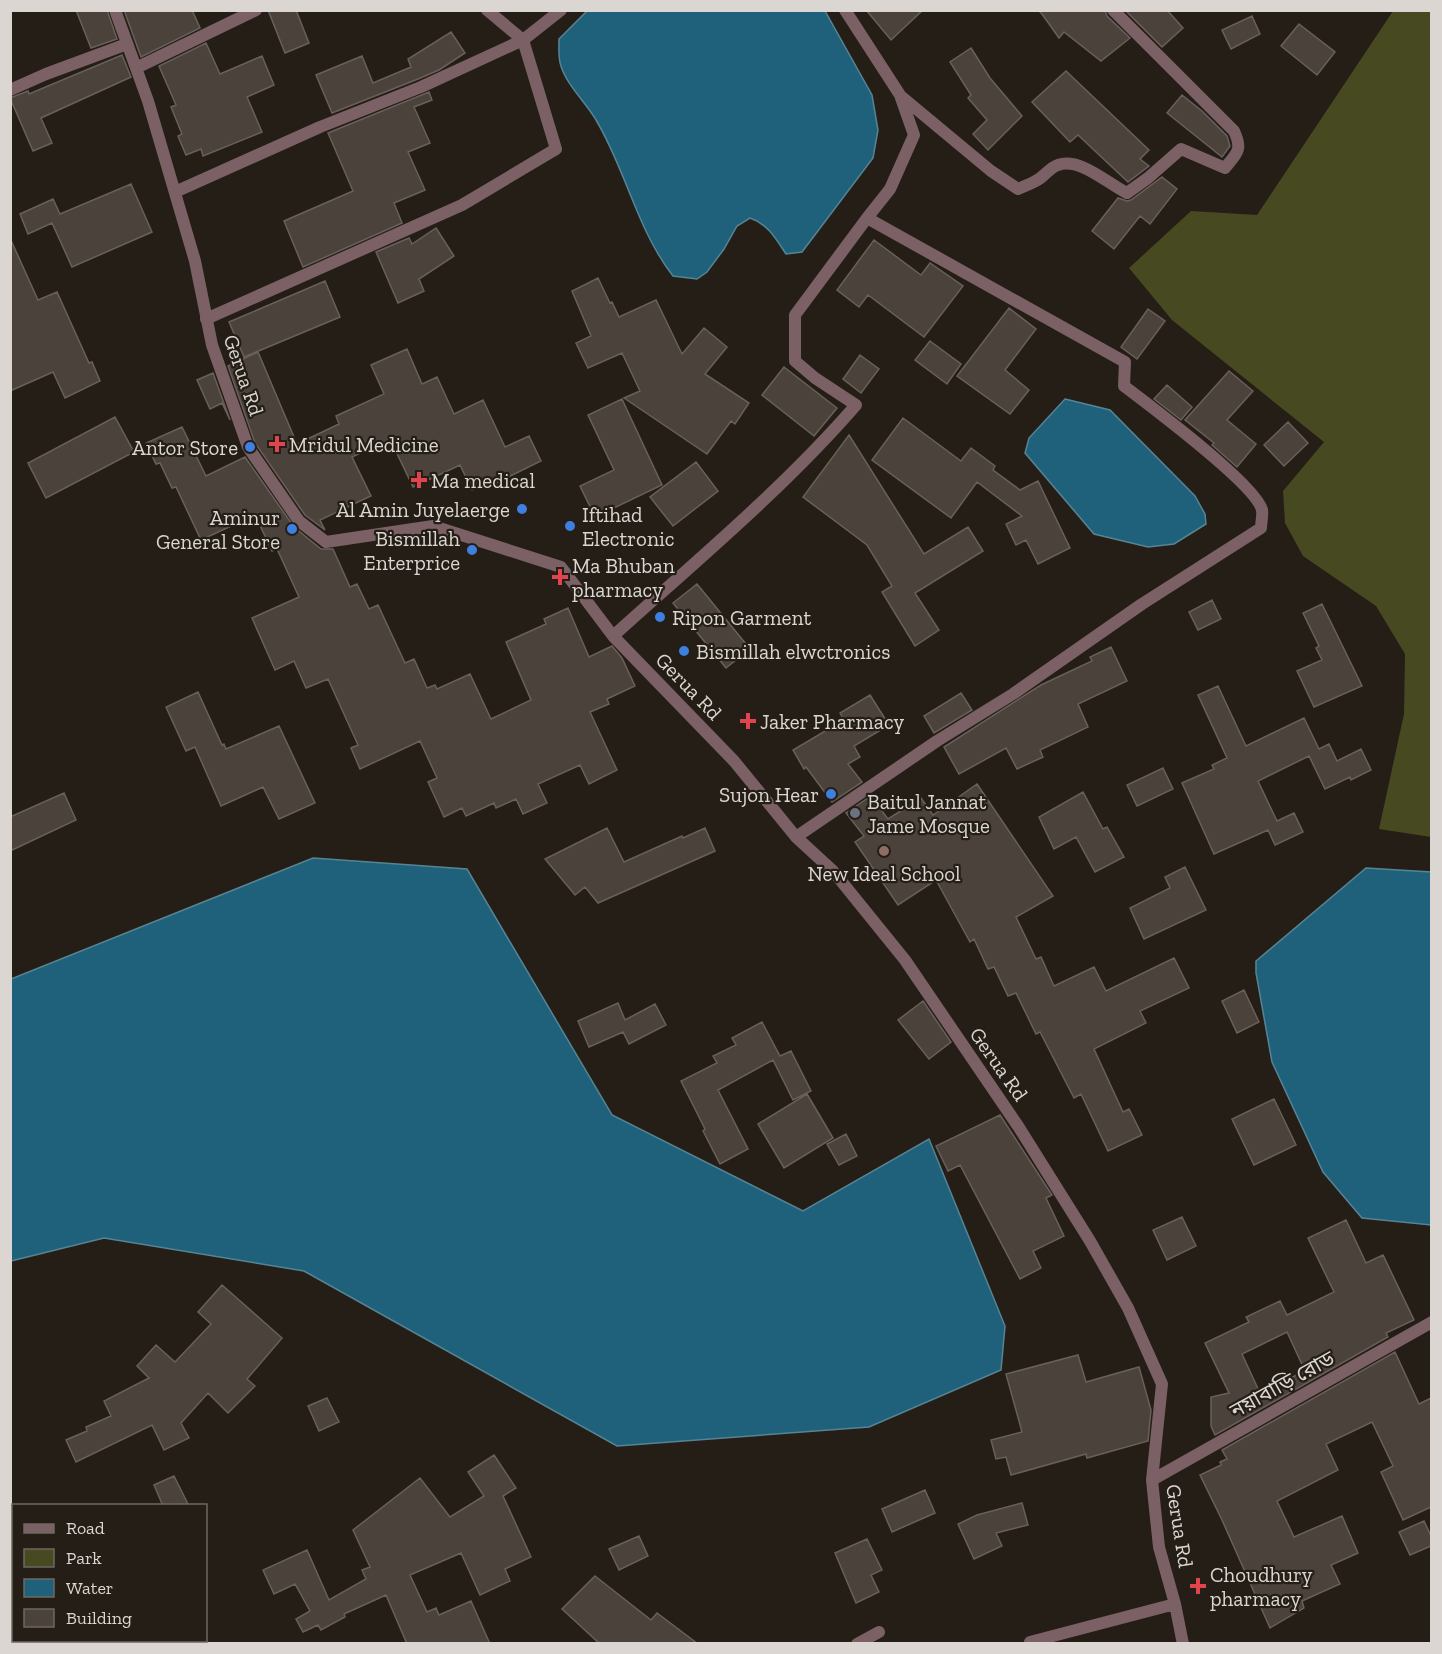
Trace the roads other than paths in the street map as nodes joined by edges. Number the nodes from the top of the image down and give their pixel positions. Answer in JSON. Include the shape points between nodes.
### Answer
{"nodes":[{"id":1,"x":115,"y":10,"type":"edge"},
{"id":2,"x":256,"y":10,"type":"edge"},
{"id":3,"x":487,"y":10,"type":"edge"},
{"id":4,"x":561,"y":10,"type":"edge"},
{"id":5,"x":845,"y":10,"type":"edge"},
{"id":6,"x":1113,"y":10,"type":"edge"},
{"id":7,"x":523,"y":40,"type":"junction"},
{"id":8,"x":127,"y":44,"type":"junction"},
{"id":9,"x":136,"y":68,"type":"junction"},
{"id":10,"x":10,"y":90,"type":"edge"},
{"id":11,"x":900,"y":95,"type":"junction"},
{"id":12,"x":175,"y":192,"type":"junction"},
{"id":13,"x":867,"y":218,"type":"junction"},
{"id":14,"x":206,"y":319,"type":"junction"},
{"id":15,"x":613,"y":636,"type":"junction"},
{"id":16,"x":796,"y":837,"type":"junction"},
{"id":17,"x":1431,"y":1322,"type":"edge"},
{"id":18,"x":1152,"y":1480,"type":"junction"},
{"id":19,"x":1175,"y":1604,"type":"junction"},
{"id":20,"x":879,"y":1632,"type":"dead end"},
{"id":21,"x":1030,"y":1642,"type":"edge"},
{"id":22,"x":857,"y":1644,"type":"edge"},
{"id":23,"x":1183,"y":1644,"type":"edge"}],
"edges":[{"from":1,"to":8,"type":"street","name":"Gerua Rd"},
{"from":2,"to":9,"type":"street"},
{"from":3,"to":7,"type":"street"},
{"from":4,"to":7,"type":"street"},
{"from":5,"to":11,"type":"street"},
{"from":6,"to":11,"type":"street","via":[[1234,131],[1238,152],[1225,168],[1181,149],[1126,193],[1070,163],[1057,165],[1018,189]]},
{"from":7,"to":12,"type":"street"},
{"from":7,"to":14,"type":"street","via":[[556,149],[462,205]]},
{"from":8,"to":9,"type":"street","name":"Gerua Rd"},
{"from":8,"to":10,"type":"street"},
{"from":9,"to":12,"type":"street","name":"Gerua Rd"},
{"from":11,"to":13,"type":"street","via":[[914,135],[890,189]]},
{"from":12,"to":14,"type":"street","name":"Gerua Rd","via":[[195,261]]},
{"from":13,"to":15,"type":"street","via":[[795,315],[795,361],[856,405],[767,496]]},
{"from":13,"to":16,"type":"street","via":[[1125,362],[1124,386],[1242,482],[1262,509],[1261,528]]},
{"from":14,"to":15,"type":"street","name":"Gerua Rd","via":[[248,447],[299,521],[326,542],[433,526],[561,567]]},
{"from":15,"to":16,"type":"street","name":"Gerua Rd","via":[[734,761]]},
{"from":16,"to":18,"type":"street","name":"Gerua Rd","via":[[833,871],[905,960],[1018,1126],[1128,1308],[1162,1384]]},
{"from":17,"to":18,"type":"street","name":"নয়াবাড়ি রোড"},
{"from":18,"to":19,"type":"street","name":"Gerua Rd","via":[[1159,1547]]},
{"from":19,"to":21,"type":"street"},
{"from":19,"to":23,"type":"street","name":"Gerua Rd"},
{"from":20,"to":22,"type":"street"}]}
